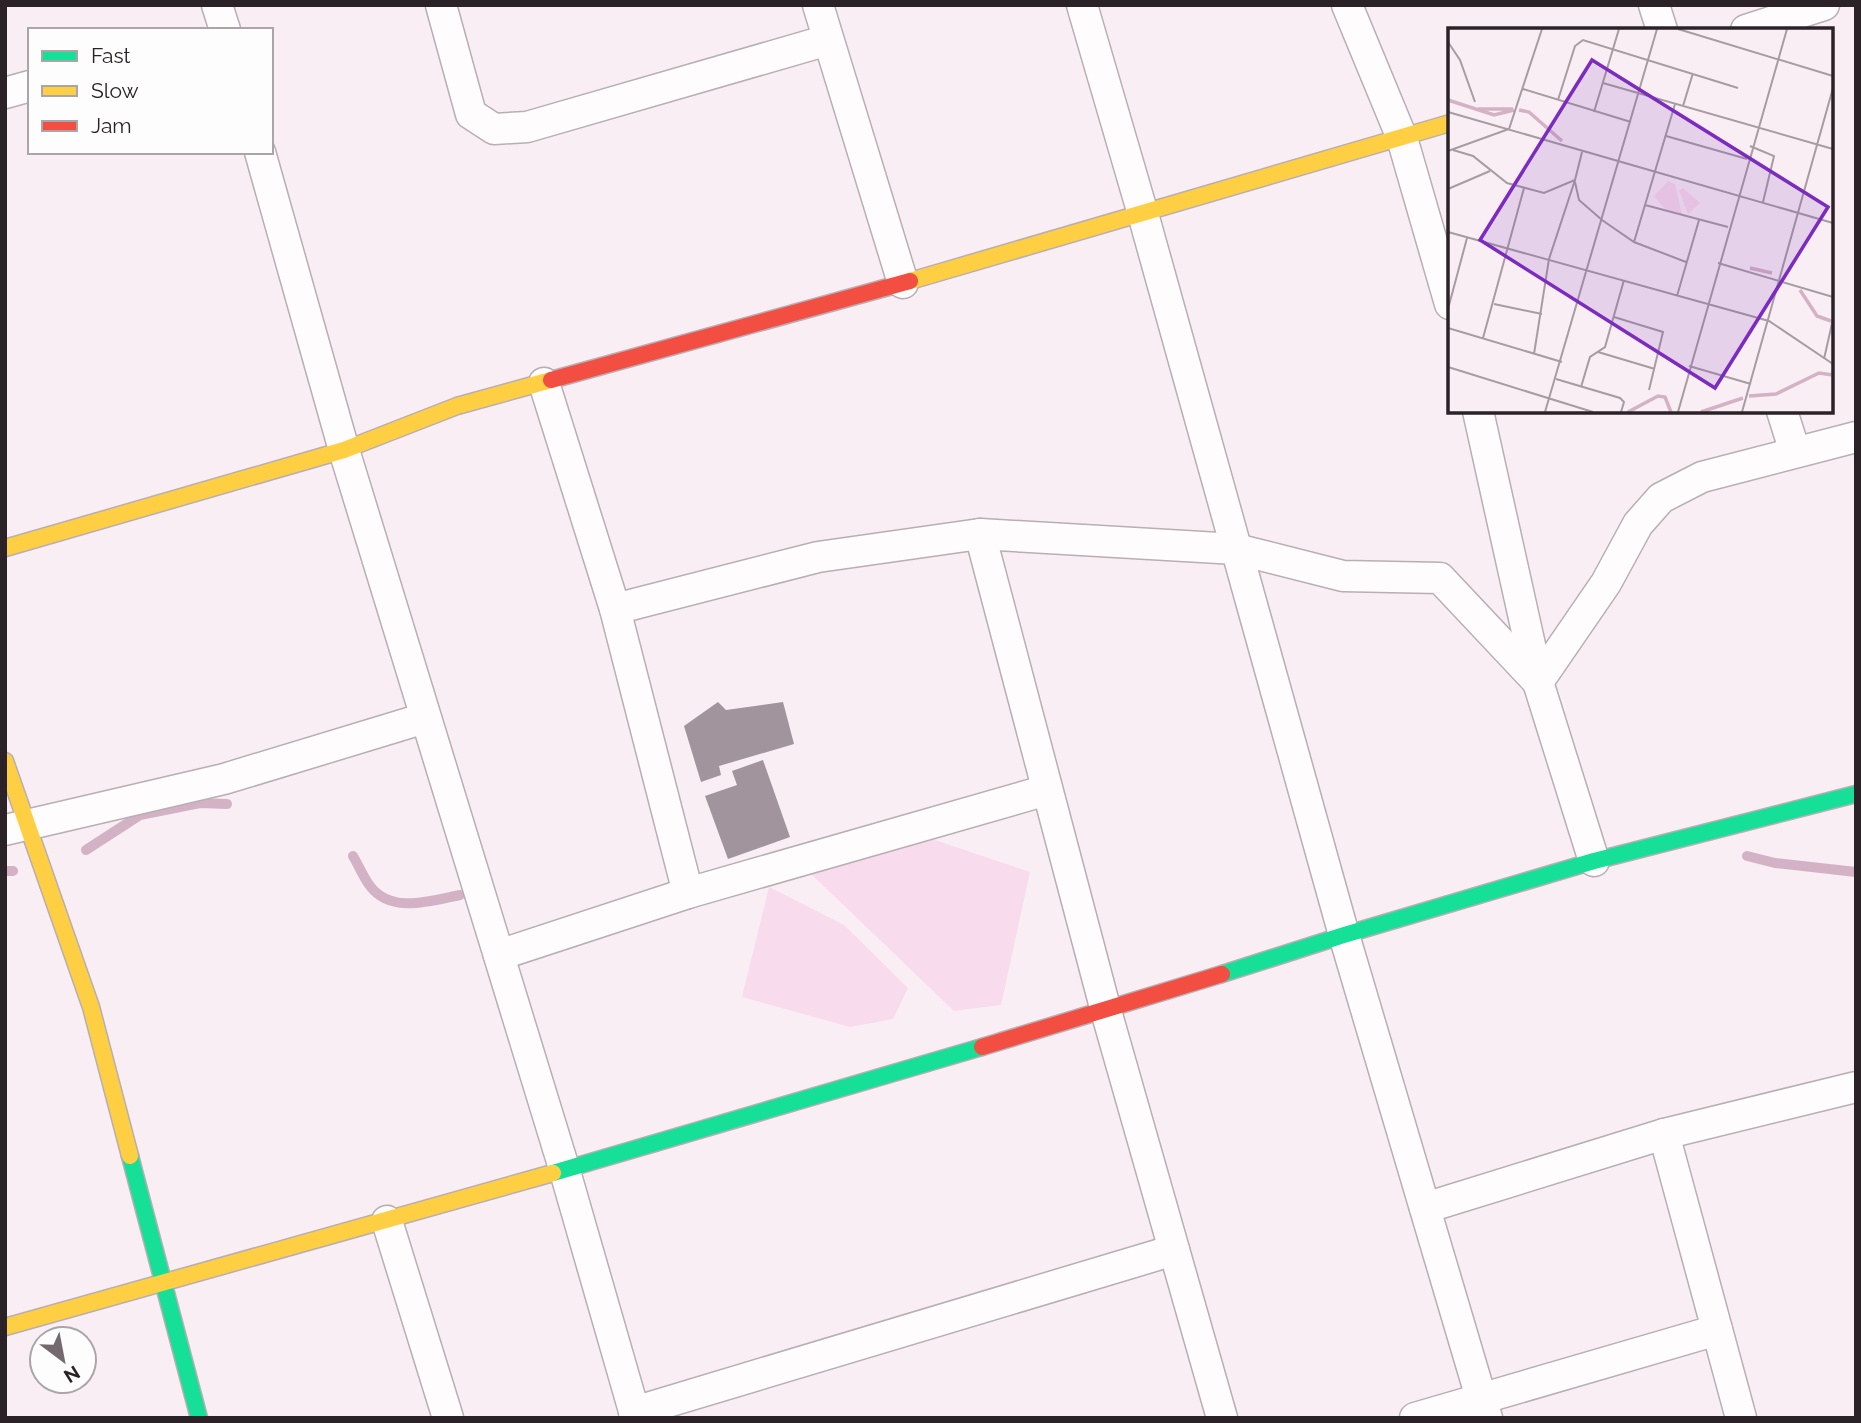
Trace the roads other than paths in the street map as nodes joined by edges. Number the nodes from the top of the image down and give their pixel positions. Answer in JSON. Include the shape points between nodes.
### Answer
{"nodes":[{"id":1,"x":217,"y":5,"type":"edge"},
{"id":2,"x":441,"y":5,"type":"edge"},
{"id":3,"x":818,"y":5,"type":"edge"},
{"id":4,"x":1082,"y":5,"type":"edge"},
{"id":5,"x":1347,"y":5,"type":"edge"},
{"id":6,"x":1654,"y":5,"type":"edge"},
{"id":7,"x":1824,"y":5,"type":"edge"},
{"id":8,"x":224,"y":28,"type":"edge"},
{"id":9,"x":1661,"y":28,"type":"edge"},
{"id":10,"x":1752,"y":28,"type":"edge"},
{"id":11,"x":828,"y":40,"type":"junction"},
{"id":12,"x":28,"y":87,"type":"edge"},
{"id":13,"x":5,"y":93,"type":"edge"},
{"id":14,"x":1448,"y":124,"type":"edge"},
{"id":15,"x":1402,"y":138,"type":"junction"},
{"id":16,"x":261,"y":154,"type":"edge"},
{"id":17,"x":1143,"y":214,"type":"junction"},
{"id":18,"x":902,"y":284,"type":"junction"},
{"id":19,"x":1448,"y":297,"type":"edge"},
{"id":20,"x":544,"y":383,"type":"junction"},
{"id":21,"x":1478,"y":413,"type":"edge"},
{"id":22,"x":1783,"y":413,"type":"edge"},
{"id":23,"x":1856,"y":437,"type":"edge"},
{"id":24,"x":344,"y":450,"type":"junction"},
{"id":25,"x":1795,"y":452,"type":"junction"},
{"id":26,"x":980,"y":534,"type":"junction"},
{"id":27,"x":5,"y":548,"type":"edge"},
{"id":28,"x":1236,"y":550,"type":"junction"},
{"id":29,"x":615,"y":609,"type":"junction"},
{"id":30,"x":1538,"y":682,"type":"junction"},
{"id":31,"x":425,"y":718,"type":"junction"},
{"id":32,"x":5,"y":761,"type":"edge"},
{"id":33,"x":1047,"y":790,"type":"junction"},
{"id":34,"x":1856,"y":794,"type":"edge"},
{"id":35,"x":17,"y":827,"type":"edge"},
{"id":36,"x":1594,"y":862,"type":"junction"},
{"id":37,"x":688,"y":893,"type":"junction"},
{"id":38,"x":1344,"y":935,"type":"junction"},
{"id":39,"x":499,"y":955,"type":"junction"},
{"id":40,"x":1106,"y":1011,"type":"junction"},
{"id":41,"x":1856,"y":1087,"type":"edge"},
{"id":42,"x":1664,"y":1134,"type":"junction"},
{"id":43,"x":564,"y":1168,"type":"junction"},
{"id":44,"x":1425,"y":1208,"type":"junction"},
{"id":45,"x":387,"y":1221,"type":"junction"},
{"id":46,"x":1174,"y":1250,"type":"junction"},
{"id":47,"x":163,"y":1284,"type":"junction"},
{"id":48,"x":5,"y":1327,"type":"edge"},
{"id":49,"x":1717,"y":1330,"type":"junction"},
{"id":50,"x":1484,"y":1408,"type":"edge"},
{"id":51,"x":635,"y":1415,"type":"edge"},
{"id":52,"x":199,"y":1418,"type":"edge"},
{"id":53,"x":447,"y":1418,"type":"edge"},
{"id":54,"x":1222,"y":1418,"type":"edge"},
{"id":55,"x":1415,"y":1418,"type":"edge"},
{"id":56,"x":1741,"y":1418,"type":"edge"}],
"edges":[{"from":1,"to":8,"type":"street"},
{"from":2,"to":11,"type":"street","via":[[471,114],[494,129],[527,127]]},
{"from":3,"to":11,"type":"street"},
{"from":4,"to":17,"type":"street"},
{"from":5,"to":15,"type":"street"},
{"from":6,"to":9,"type":"street"},
{"from":7,"to":10,"type":"street"},
{"from":11,"to":18,"type":"street"},
{"from":12,"to":13,"type":"street"},
{"from":14,"to":15,"type":"street"},
{"from":15,"to":17,"type":"street"},
{"from":15,"to":19,"type":"street"},
{"from":16,"to":24,"type":"street"},
{"from":17,"to":18,"type":"street"},
{"from":17,"to":28,"type":"street"},
{"from":18,"to":20,"type":"street"},
{"from":20,"to":24,"type":"street","via":[[457,406]]},
{"from":20,"to":29,"type":"street"},
{"from":21,"to":30,"type":"street"},
{"from":22,"to":25,"type":"street"},
{"from":23,"to":25,"type":"street"},
{"from":24,"to":27,"type":"street"},
{"from":24,"to":31,"type":"street"},
{"from":25,"to":30,"type":"street","via":[[1702,477],[1661,498],[1638,524],[1606,583]]},
{"from":26,"to":28,"type":"street"},
{"from":26,"to":29,"type":"street","via":[[818,557]]},
{"from":26,"to":33,"type":"street"},
{"from":28,"to":30,"type":"street","via":[[1343,576],[1440,578]]},
{"from":28,"to":38,"type":"street"},
{"from":29,"to":37,"type":"street"},
{"from":30,"to":36,"type":"street"},
{"from":31,"to":35,"type":"street","via":[[224,779]]},
{"from":31,"to":39,"type":"street"},
{"from":32,"to":35,"type":"street"},
{"from":33,"to":37,"type":"street"},
{"from":33,"to":40,"type":"street"},
{"from":34,"to":36,"type":"street"},
{"from":35,"to":47,"type":"street","via":[[91,1007]]},
{"from":36,"to":38,"type":"street"},
{"from":37,"to":39,"type":"street"},
{"from":38,"to":40,"type":"street"},
{"from":38,"to":44,"type":"street"},
{"from":39,"to":43,"type":"street"},
{"from":40,"to":43,"type":"street"},
{"from":40,"to":46,"type":"street"},
{"from":41,"to":42,"type":"street"},
{"from":42,"to":44,"type":"street"},
{"from":42,"to":49,"type":"street"},
{"from":43,"to":45,"type":"street"},
{"from":43,"to":51,"type":"street"},
{"from":44,"to":50,"type":"street"},
{"from":45,"to":47,"type":"street"},
{"from":45,"to":53,"type":"street"},
{"from":46,"to":51,"type":"street"},
{"from":46,"to":54,"type":"street"},
{"from":47,"to":48,"type":"street"},
{"from":47,"to":52,"type":"street"},
{"from":49,"to":50,"type":"street"},
{"from":49,"to":56,"type":"street"},
{"from":50,"to":55,"type":"street"}]}
